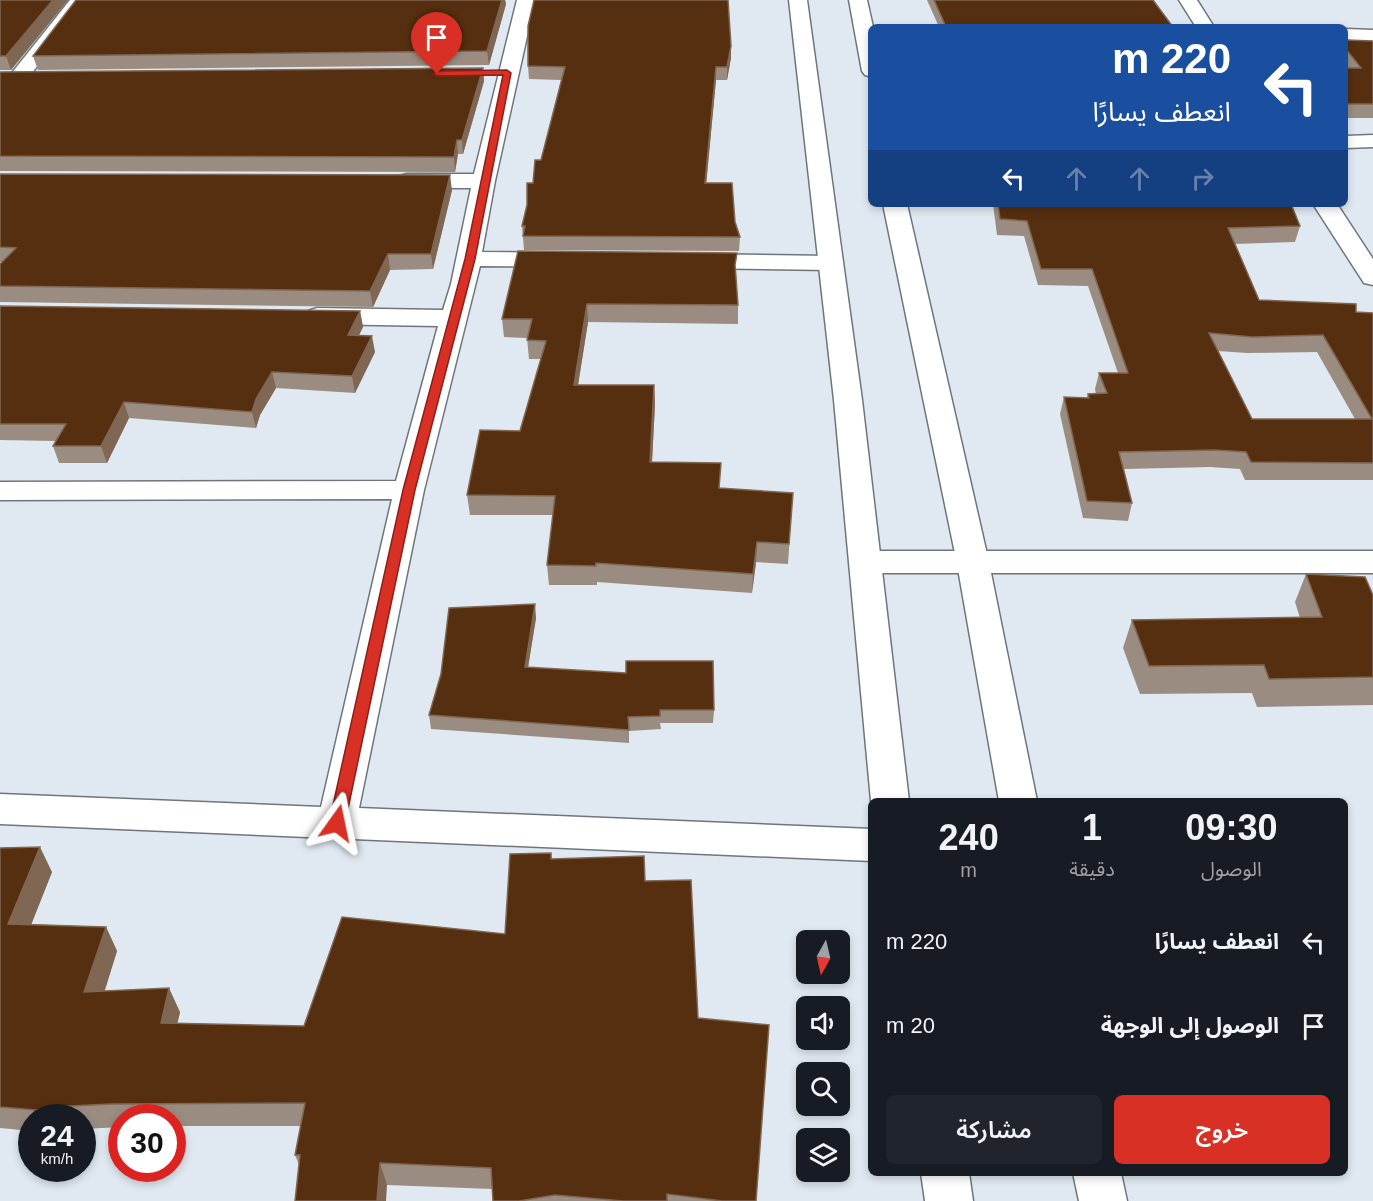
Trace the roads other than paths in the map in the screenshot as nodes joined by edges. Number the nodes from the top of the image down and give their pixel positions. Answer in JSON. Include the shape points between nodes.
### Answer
{"nodes":[{"id":1,"x":79,"y":0,"type":"edge"},
{"id":2,"x":526,"y":0,"type":"edge"},
{"id":3,"x":798,"y":0,"type":"edge"},
{"id":4,"x":858,"y":0,"type":"edge"},
{"id":5,"x":1188,"y":0,"type":"edge"},
{"id":6,"x":1203,"y":24,"type":"edge"},
{"id":7,"x":1348,"y":35,"type":"edge"},
{"id":8,"x":1373,"y":36,"type":"edge"},
{"id":9,"x":868,"y":51,"type":"edge"},
{"id":10,"x":9,"y":78,"type":"edge"},
{"id":11,"x":42,"y":78,"type":"edge"},
{"id":12,"x":1373,"y":141,"type":"edge"},
{"id":13,"x":1348,"y":142,"type":"edge"},
{"id":14,"x":389,"y":181,"type":"edge"},
{"id":15,"x":484,"y":181,"type":"junction"},
{"id":16,"x":896,"y":207,"type":"edge"},
{"id":17,"x":1327,"y":207,"type":"edge"},
{"id":18,"x":470,"y":259,"type":"junction"},
{"id":19,"x":586,"y":260,"type":"edge"},
{"id":20,"x":668,"y":261,"type":"edge"},
{"id":21,"x":830,"y":263,"type":"junction"},
{"id":22,"x":1373,"y":278,"type":"edge"},
{"id":23,"x":298,"y":316,"type":"edge"},
{"id":24,"x":453,"y":318,"type":"junction"},
{"id":25,"x":409,"y":490,"type":"junction"},
{"id":26,"x":0,"y":491,"type":"edge"},
{"id":27,"x":866,"y":562,"type":"junction"},
{"id":28,"x":1373,"y":562,"type":"edge"},
{"id":29,"x":973,"y":563,"type":"junction"},
{"id":30,"x":890,"y":798,"type":"edge"},
{"id":31,"x":1017,"y":798,"type":"edge"},
{"id":32,"x":0,"y":809,"type":"edge"},
{"id":33,"x":337,"y":823,"type":"junction"},
{"id":34,"x":868,"y":845,"type":"edge"},
{"id":35,"x":945,"y":1176,"type":"edge"},
{"id":36,"x":1098,"y":1176,"type":"edge"},
{"id":37,"x":949,"y":1201,"type":"edge"},
{"id":38,"x":1103,"y":1201,"type":"edge"}],
"edges":[{"from":1,"to":10,"type":"street"},
{"from":2,"to":15,"type":"street","via":[[501,73]]},
{"from":3,"to":21,"type":"street"},
{"from":4,"to":9,"type":"street"},
{"from":5,"to":6,"type":"street"},
{"from":7,"to":8,"type":"street"},
{"from":10,"to":11,"type":"street"},
{"from":12,"to":13,"type":"street"},
{"from":14,"to":15,"type":"street"},
{"from":15,"to":18,"type":"street"},
{"from":16,"to":29,"type":"street"},
{"from":17,"to":22,"type":"street"},
{"from":18,"to":19,"type":"street"},
{"from":18,"to":24,"type":"street"},
{"from":20,"to":21,"type":"street"},
{"from":21,"to":27,"type":"street"},
{"from":23,"to":24,"type":"street"},
{"from":24,"to":25,"type":"street"},
{"from":25,"to":26,"type":"street"},
{"from":25,"to":33,"type":"street"},
{"from":27,"to":29,"type":"street"},
{"from":27,"to":30,"type":"street"},
{"from":28,"to":29,"type":"street"},
{"from":29,"to":31,"type":"street"},
{"from":32,"to":33,"type":"street"},
{"from":33,"to":34,"type":"street"},
{"from":35,"to":37,"type":"street"},
{"from":36,"to":38,"type":"street"}]}
